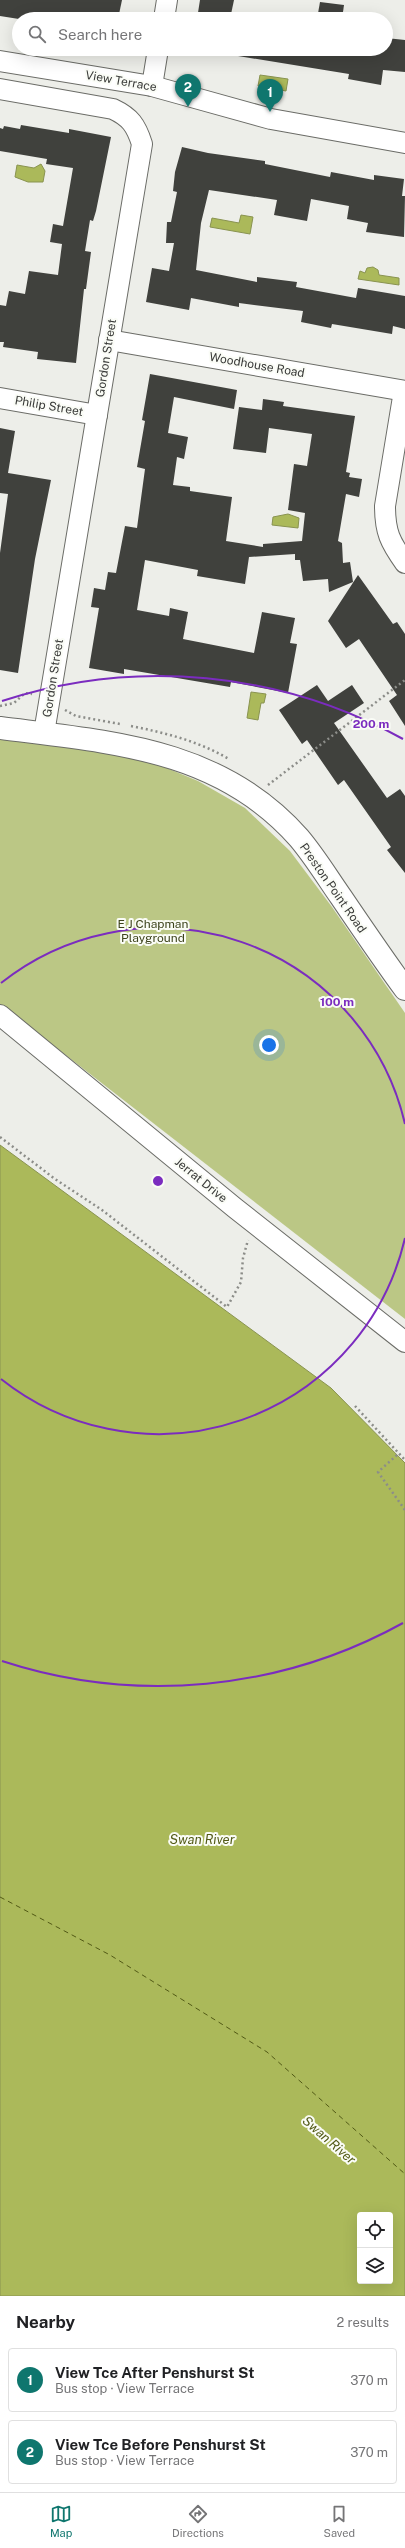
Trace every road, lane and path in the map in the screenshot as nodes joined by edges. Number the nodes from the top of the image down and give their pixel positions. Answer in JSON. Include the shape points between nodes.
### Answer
{"nodes":[{"id":1,"x":167,"y":0,"type":"edge"},
{"id":2,"x":165,"y":12,"type":"edge"},
{"id":3,"x":157,"y":56,"type":"edge"},
{"id":4,"x":0,"y":61,"type":"edge"},
{"id":5,"x":152,"y":86,"type":"junction"},
{"id":6,"x":0,"y":89,"type":"edge"},
{"id":7,"x":405,"y":143,"type":"edge"},
{"id":8,"x":109,"y":340,"type":"junction"},
{"id":9,"x":404,"y":391,"type":"edge"},
{"id":10,"x":0,"y":398,"type":"edge"},
{"id":11,"x":97,"y":415,"type":"junction"},
{"id":12,"x":405,"y":563,"type":"edge"},
{"id":13,"x":405,"y":680,"type":"edge"},
{"id":14,"x":39,"y":695,"type":"dead end"},
{"id":15,"x":0,"y":706,"type":"edge"},
{"id":16,"x":63,"y":706,"type":"dead end"},
{"id":17,"x":0,"y":714,"type":"edge"},
{"id":18,"x":122,"y":724,"type":"dead end"},
{"id":19,"x":129,"y":725,"type":"dead end"},
{"id":20,"x":45,"y":727,"type":"junction"},
{"id":21,"x":0,"y":728,"type":"edge"},
{"id":22,"x":233,"y":761,"type":"dead end"},
{"id":23,"x":265,"y":785,"type":"junction"},
{"id":24,"x":405,"y":964,"type":"edge"},
{"id":25,"x":405,"y":989,"type":"edge"},
{"id":26,"x":0,"y":1015,"type":"edge"},
{"id":27,"x":0,"y":1137,"type":"edge"},
{"id":28,"x":256,"y":1223,"type":"junction"},
{"id":29,"x":405,"y":1342,"type":"edge"},
{"id":30,"x":355,"y":1406,"type":"dead end"},
{"id":31,"x":397,"y":1455,"type":"dead end"},
{"id":32,"x":405,"y":1460,"type":"edge"},
{"id":33,"x":405,"y":1510,"type":"edge"}],
"edges":[{"from":1,"to":2,"type":"street"},
{"from":3,"to":5,"type":"street"},
{"from":4,"to":5,"type":"street","name":"View Terrace"},
{"from":5,"to":7,"type":"street","name":"View Terrace","via":[[271,119]]},
{"from":6,"to":8,"type":"street","name":"Gordon Street","via":[[113,109],[129,118],[135,125],[142,144],[141,156]]},
{"from":8,"to":9,"type":"street","name":"Woodhouse Road"},
{"from":8,"to":11,"type":"street","name":"Gordon Street"},
{"from":9,"to":12,"type":"street","via":[[385,513],[386,533]]},
{"from":10,"to":11,"type":"street","name":"Philip Street"},
{"from":11,"to":20,"type":"street","name":"Gordon Street"},
{"from":13,"to":23,"type":"path"},
{"from":14,"to":15,"type":"path","via":[[25,693],[14,703]]},
{"from":16,"to":18,"type":"path","via":[[76,716]]},
{"from":17,"to":20,"type":"main road","name":"Preston Point Road"},
{"from":19,"to":22,"type":"path","via":[[207,746]]},
{"from":20,"to":21,"type":"main road","name":"Preston Point Road"},
{"from":20,"to":23,"type":"main road","name":"Preston Point Road","via":[[160,739],[201,753]]},
{"from":20,"to":25,"type":"main road","name":"Preston Point Road","via":[[145,749],[191,763],[236,786],[277,818],[307,848]]},
{"from":23,"to":24,"type":"main road","name":"Preston Point Road","via":[[323,850]]},
{"from":26,"to":28,"type":"street","name":"Jerrat Drive"},
{"from":27,"to":28,"type":"path","via":[[55,1179],[102,1210],[227,1307],[241,1282],[246,1245]]},
{"from":28,"to":29,"type":"street","name":"Jerrat Drive"},
{"from":30,"to":32,"type":"path"},
{"from":31,"to":33,"type":"path","via":[[378,1472]]}]}
